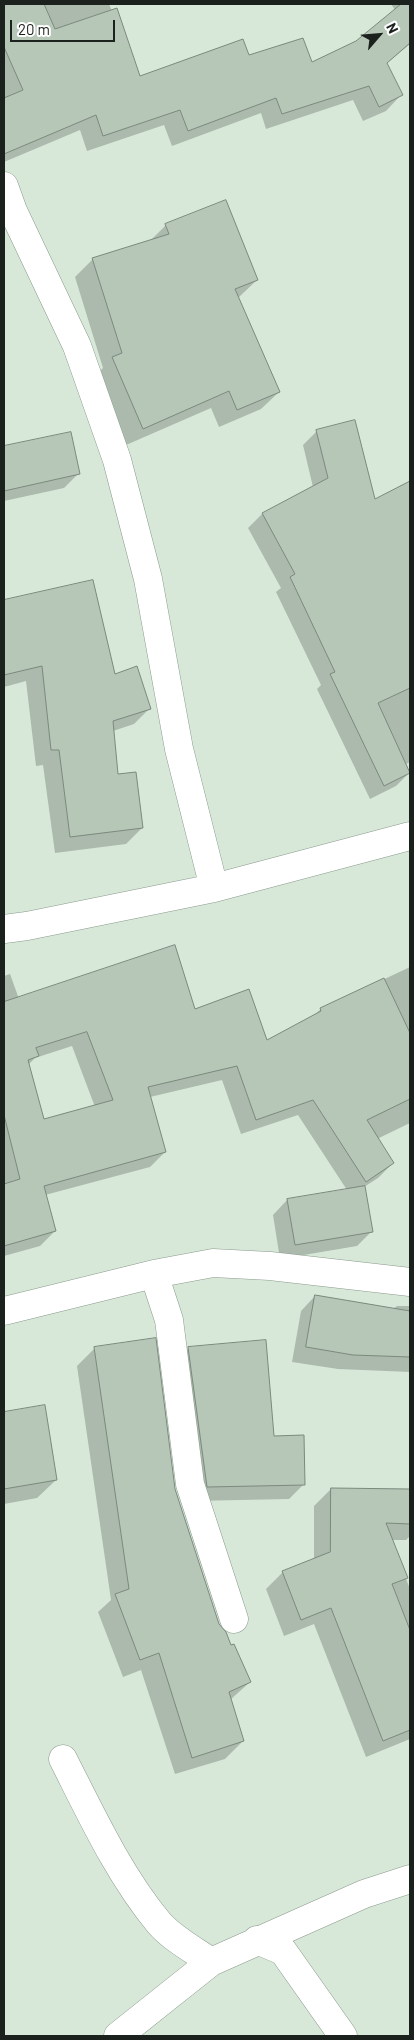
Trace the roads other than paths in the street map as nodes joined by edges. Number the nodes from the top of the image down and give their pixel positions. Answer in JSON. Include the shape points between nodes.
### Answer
{"nodes":[{"id":1,"x":4,"y":186,"type":"edge"},
{"id":2,"x":410,"y":836,"type":"edge"},
{"id":3,"x":214,"y":888,"type":"junction"},
{"id":4,"x":4,"y":929,"type":"edge"},
{"id":5,"x":154,"y":1274,"type":"junction"},
{"id":6,"x":410,"y":1282,"type":"edge"},
{"id":7,"x":4,"y":1311,"type":"edge"},
{"id":8,"x":234,"y":1619,"type":"dead end"},
{"id":9,"x":63,"y":1759,"type":"dead end"},
{"id":10,"x":410,"y":1879,"type":"edge"},
{"id":11,"x":257,"y":1940,"type":"junction"},
{"id":12,"x":211,"y":1962,"type":"junction"},
{"id":13,"x":118,"y":2036,"type":"edge"},
{"id":14,"x":343,"y":2036,"type":"edge"}],
"edges":[{"from":1,"to":3,"type":"street","via":[[76,346],[118,460],[148,579],[179,749]]},
{"from":2,"to":3,"type":"street"},
{"from":3,"to":4,"type":"street"},
{"from":5,"to":6,"type":"street","via":[[213,1263]]},
{"from":5,"to":7,"type":"street"},
{"from":5,"to":8,"type":"street","via":[[169,1320],[190,1484]]},
{"from":9,"to":12,"type":"street","via":[[98,1828],[160,1924]]},
{"from":10,"to":11,"type":"street","via":[[364,1894]]},
{"from":11,"to":12,"type":"street"},
{"from":11,"to":14,"type":"street","via":[[283,1951]]},
{"from":12,"to":13,"type":"street"}]}
